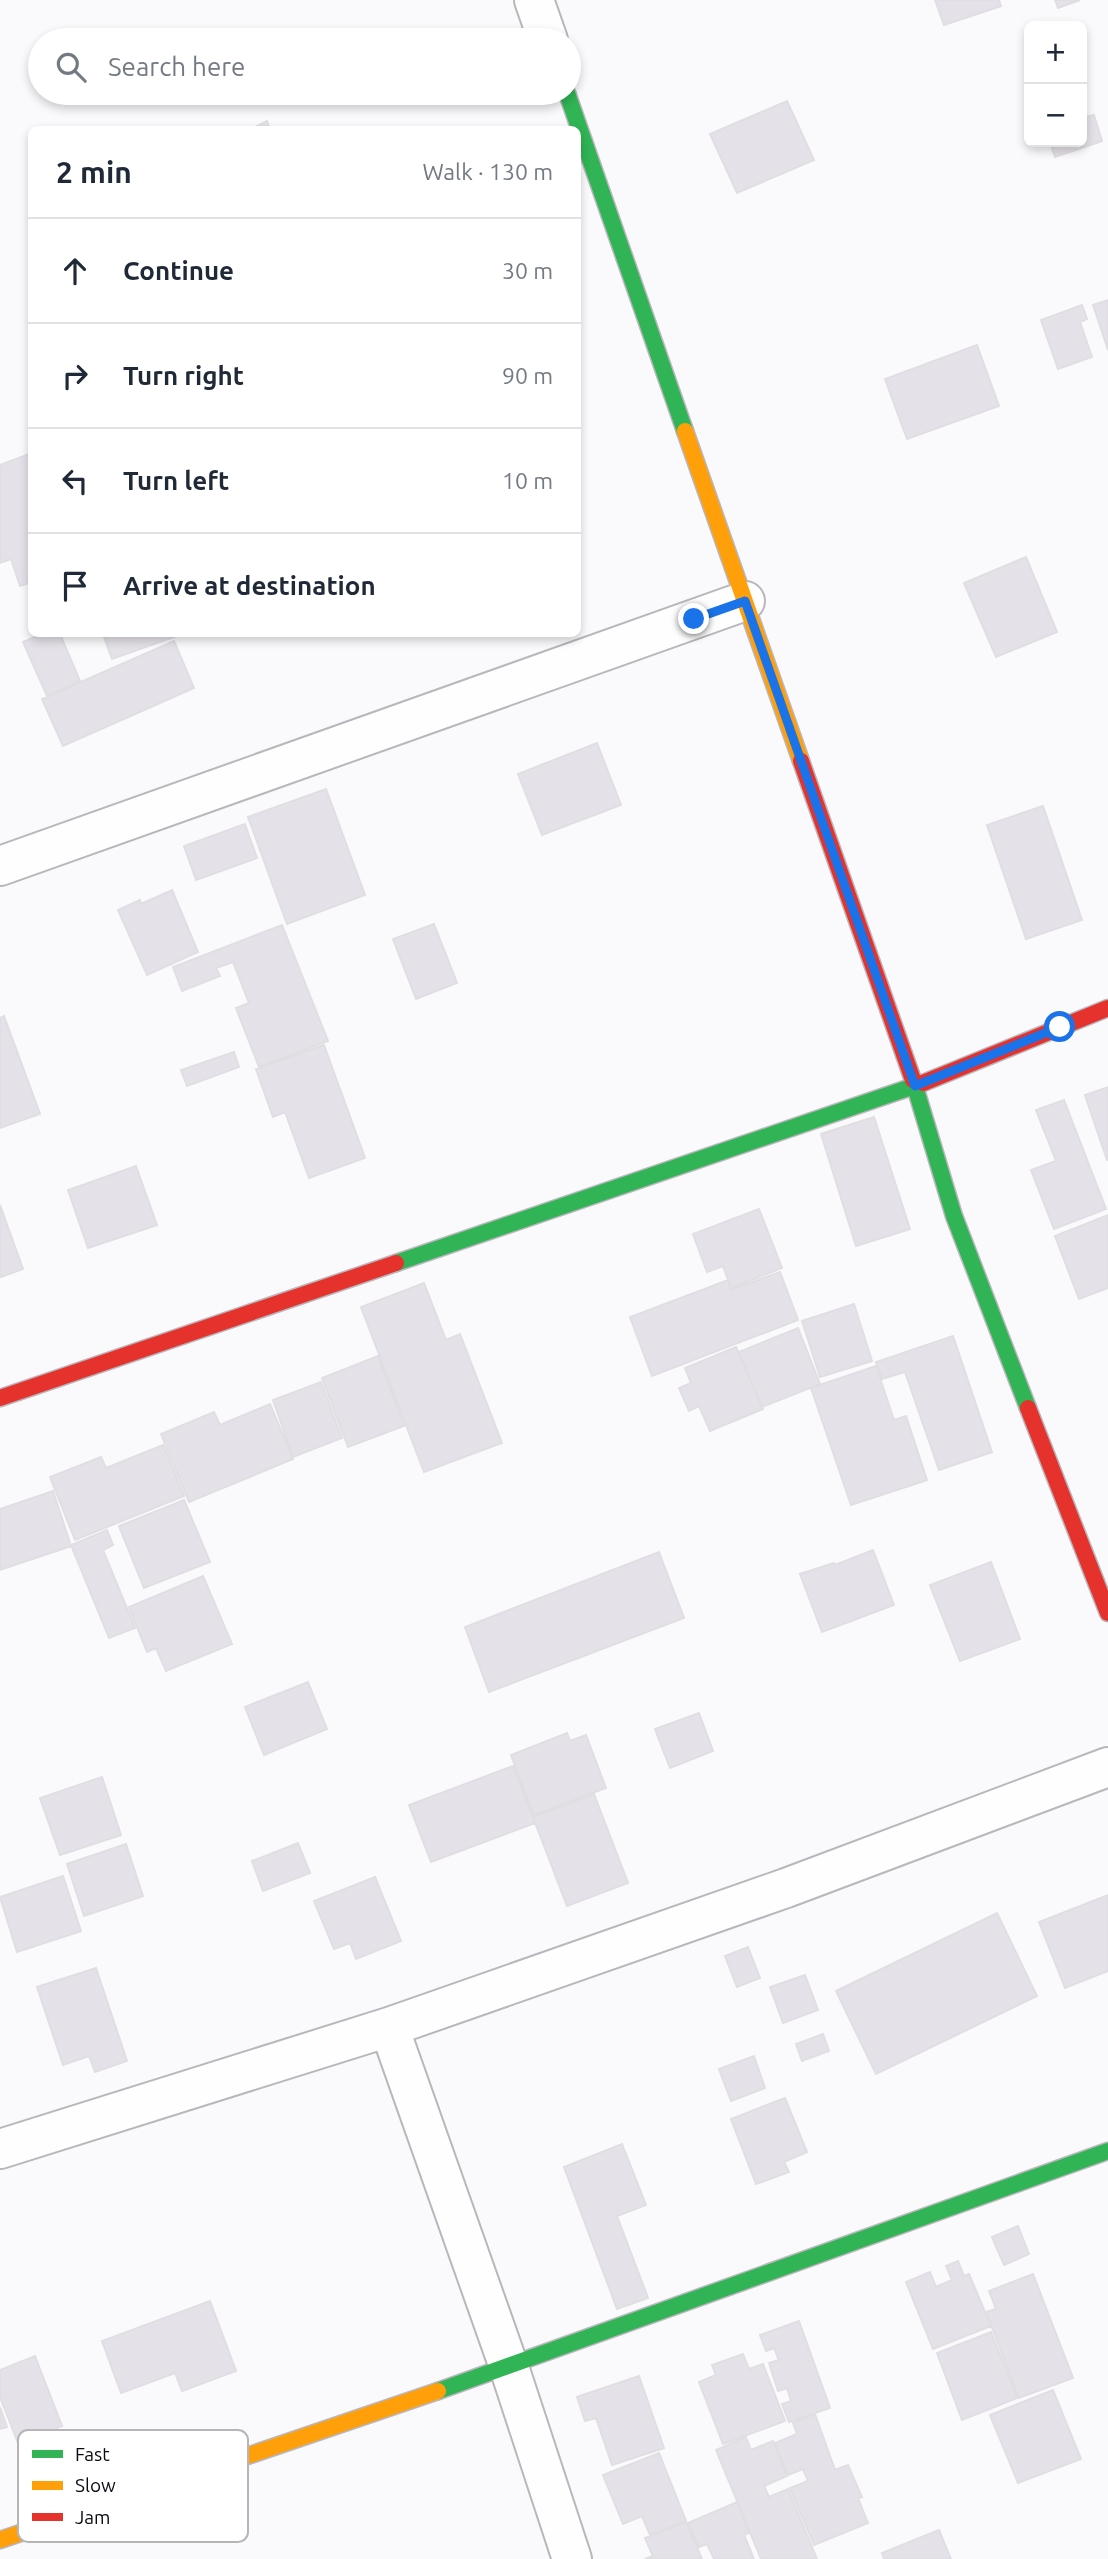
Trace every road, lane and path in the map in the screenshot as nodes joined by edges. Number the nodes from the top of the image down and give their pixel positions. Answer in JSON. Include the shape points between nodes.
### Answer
{"nodes":[{"id":1,"x":534,"y":0,"type":"edge"},
{"id":2,"x":544,"y":28,"type":"edge"},
{"id":3,"x":571,"y":105,"type":"edge"},
{"id":4,"x":579,"y":126,"type":"edge"},
{"id":5,"x":581,"y":133,"type":"edge"},
{"id":6,"x":745,"y":601,"type":"junction"},
{"id":7,"x":0,"y":866,"type":"edge"},
{"id":8,"x":1108,"y":1008,"type":"edge"},
{"id":9,"x":915,"y":1086,"type":"junction"},
{"id":10,"x":0,"y":1398,"type":"edge"},
{"id":11,"x":1108,"y":1613,"type":"edge"},
{"id":12,"x":1108,"y":1767,"type":"edge"},
{"id":13,"x":389,"y":2028,"type":"junction"},
{"id":14,"x":0,"y":2149,"type":"edge"},
{"id":15,"x":1108,"y":2151,"type":"edge"},
{"id":16,"x":509,"y":2367,"type":"junction"},
{"id":17,"x":248,"y":2456,"type":"edge"},
{"id":18,"x":18,"y":2534,"type":"edge"},
{"id":19,"x":0,"y":2540,"type":"edge"},
{"id":20,"x":572,"y":2559,"type":"edge"}],
"edges":[{"from":1,"to":2,"type":"street"},
{"from":3,"to":4,"type":"street"},
{"from":5,"to":6,"type":"street"},
{"from":6,"to":7,"type":"street"},
{"from":6,"to":9,"type":"street"},
{"from":8,"to":9,"type":"street"},
{"from":9,"to":10,"type":"street"},
{"from":9,"to":11,"type":"street","via":[[954,1216]]},
{"from":12,"to":13,"type":"street","via":[[786,1888]]},
{"from":13,"to":14,"type":"street"},
{"from":13,"to":16,"type":"street"},
{"from":15,"to":16,"type":"street"},
{"from":16,"to":17,"type":"street"},
{"from":16,"to":20,"type":"street"},
{"from":18,"to":19,"type":"street"}]}
